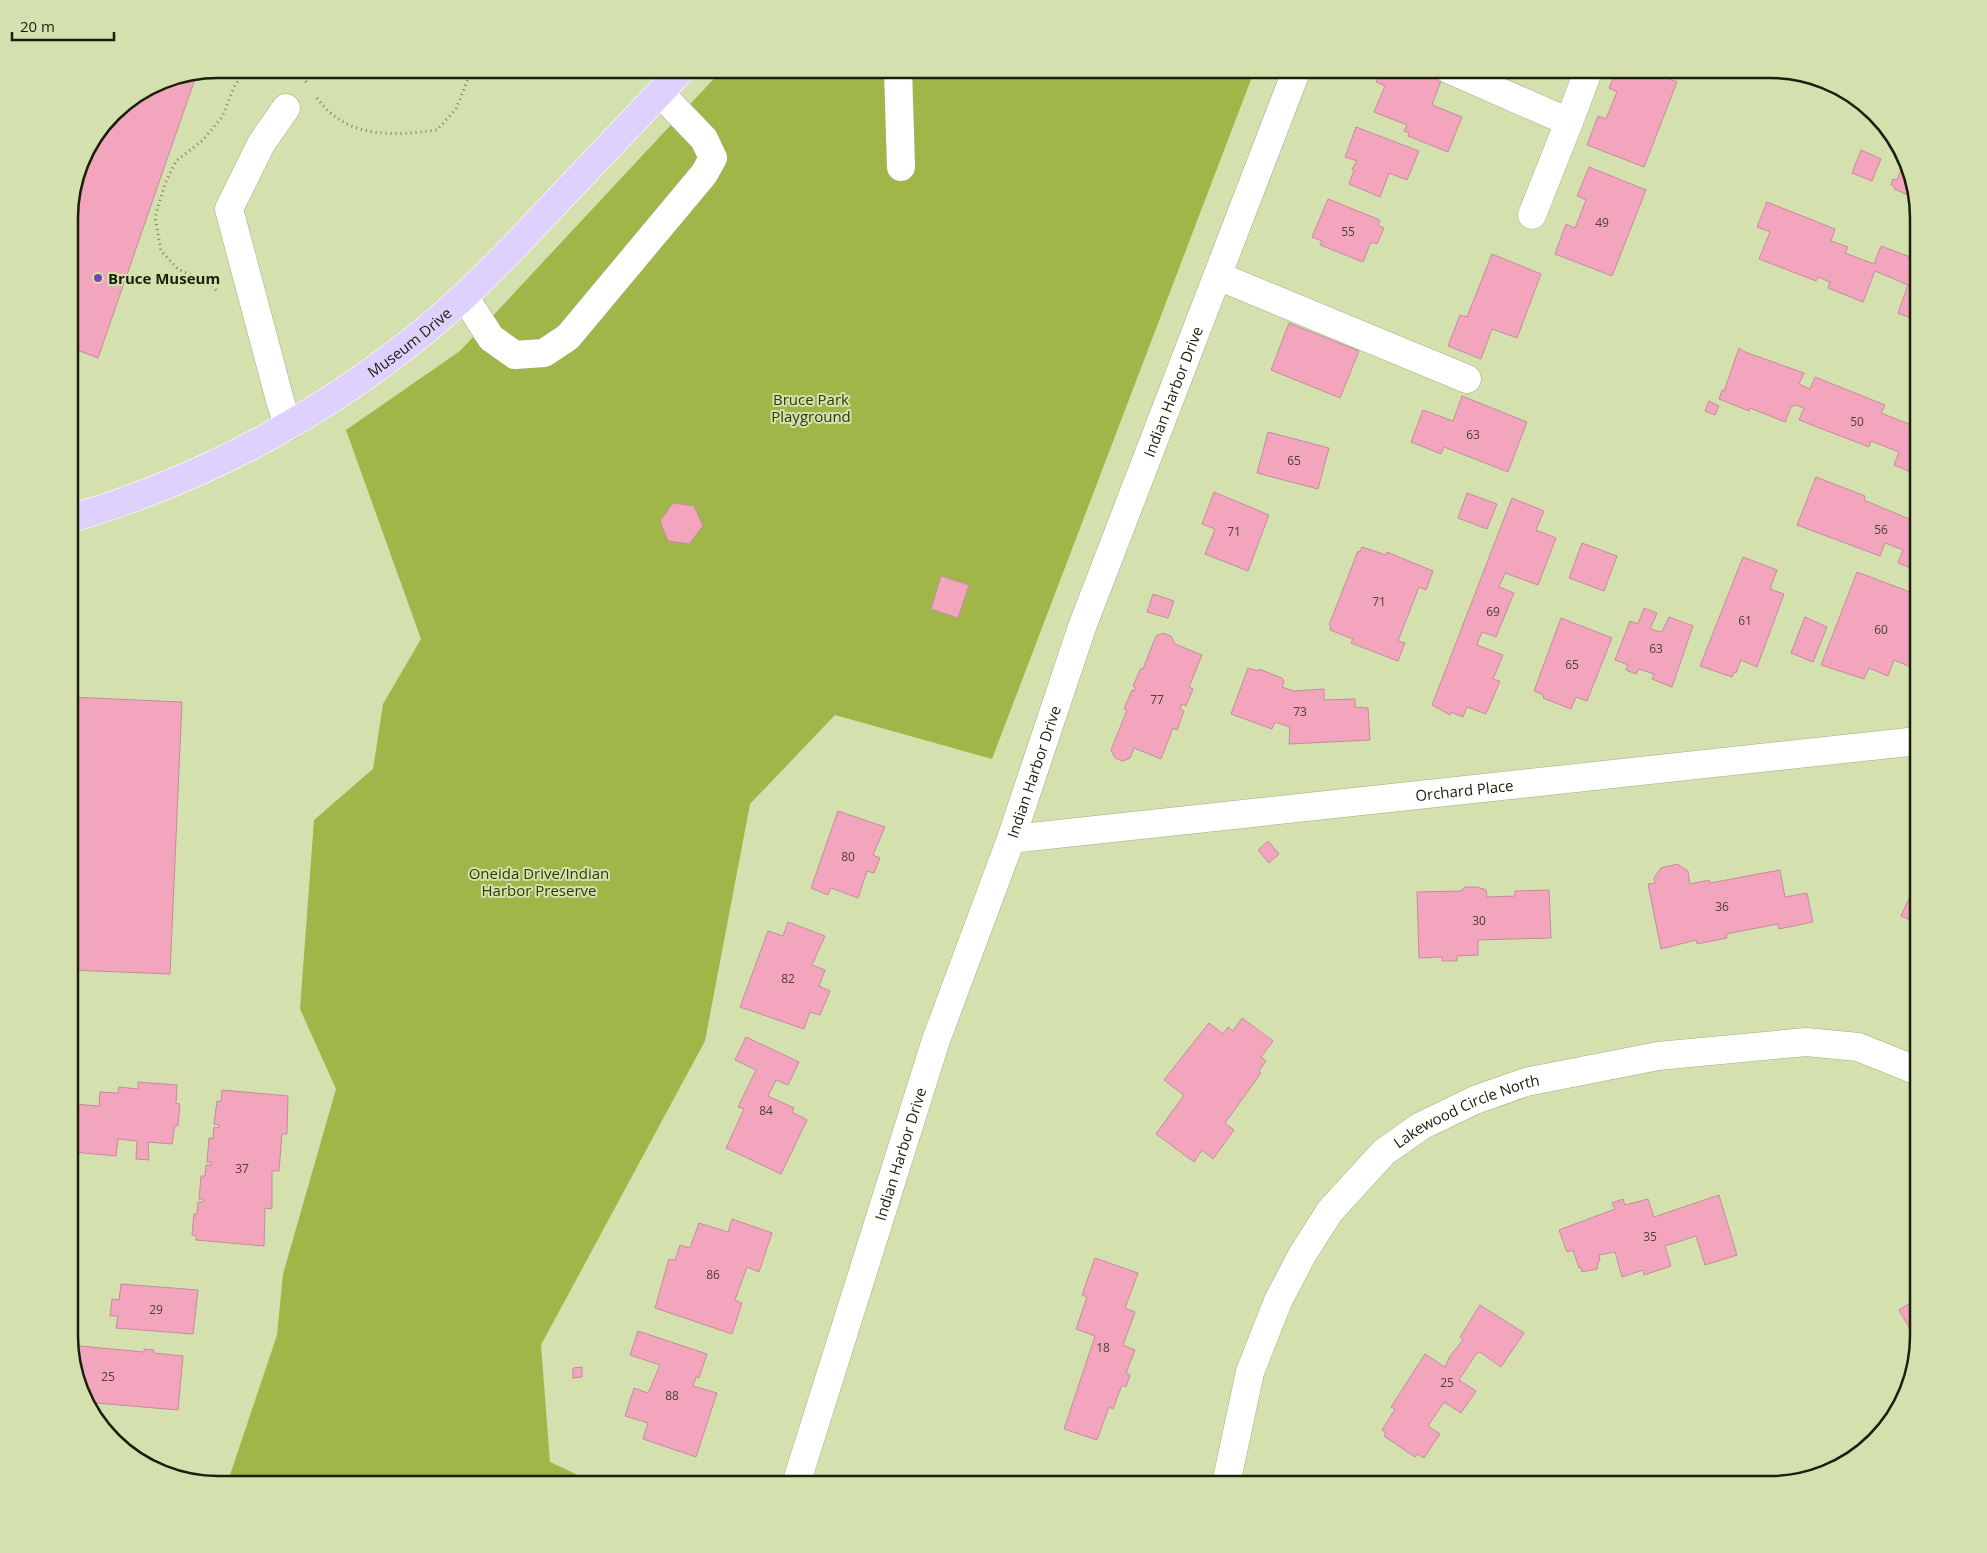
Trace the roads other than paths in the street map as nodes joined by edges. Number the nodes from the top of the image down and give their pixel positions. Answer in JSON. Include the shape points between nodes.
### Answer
{"nodes":[{"id":1,"x":674,"y":78,"type":"edge"},
{"id":2,"x":898,"y":78,"type":"edge"},
{"id":3,"x":1294,"y":78,"type":"edge"},
{"id":4,"x":1469,"y":78,"type":"edge"},
{"id":5,"x":1586,"y":78,"type":"edge"},
{"id":6,"x":660,"y":93,"type":"junction"},
{"id":7,"x":286,"y":108,"type":"dead end"},
{"id":8,"x":1569,"y":122,"type":"junction"},
{"id":9,"x":900,"y":167,"type":"dead end"},
{"id":10,"x":1532,"y":215,"type":"dead end"},
{"id":11,"x":1218,"y":276,"type":"junction"},
{"id":12,"x":464,"y":296,"type":"junction"},
{"id":13,"x":1467,"y":379,"type":"dead end"},
{"id":14,"x":289,"y":426,"type":"junction"},
{"id":15,"x":78,"y":516,"type":"edge"},
{"id":16,"x":1910,"y":742,"type":"edge"},
{"id":17,"x":1011,"y":839,"type":"junction"},
{"id":18,"x":1910,"y":1068,"type":"edge"},
{"id":19,"x":799,"y":1476,"type":"edge"},
{"id":20,"x":1228,"y":1476,"type":"edge"}],
"edges":[{"from":1,"to":6,"type":"main road","name":"Museum Drive"},
{"from":2,"to":9,"type":"street"},
{"from":3,"to":11,"type":"street","name":"Indian Harbor Drive"},
{"from":4,"to":8,"type":"street"},
{"from":5,"to":8,"type":"street"},
{"from":6,"to":12,"type":"main road","name":"Museum Drive"},
{"from":6,"to":12,"type":"street","via":[[704,139],[713,158],[704,174],[568,337],[544,353],[516,355],[491,338]]},
{"from":7,"to":14,"type":"street","via":[[260,144],[229,209]]},
{"from":8,"to":10,"type":"street"},
{"from":11,"to":13,"type":"street"},
{"from":11,"to":17,"type":"street","name":"Indian Harbor Drive","via":[[1082,627]]},
{"from":12,"to":14,"type":"main road","name":"Museum Drive","via":[[426,330]]},
{"from":14,"to":15,"type":"main road","name":"Museum Drive","via":[[171,484]]},
{"from":16,"to":17,"type":"street","name":"Orchard Place"},
{"from":17,"to":19,"type":"street","name":"Indian Harbor Drive","via":[[936,1040]]},
{"from":18,"to":20,"type":"street","name":"Lakewood Circle North","via":[[1858,1047],[1806,1042],[1658,1056],[1526,1082],[1475,1100],[1421,1126],[1384,1152],[1330,1211],[1302,1255],[1278,1301],[1250,1372]]}]}
